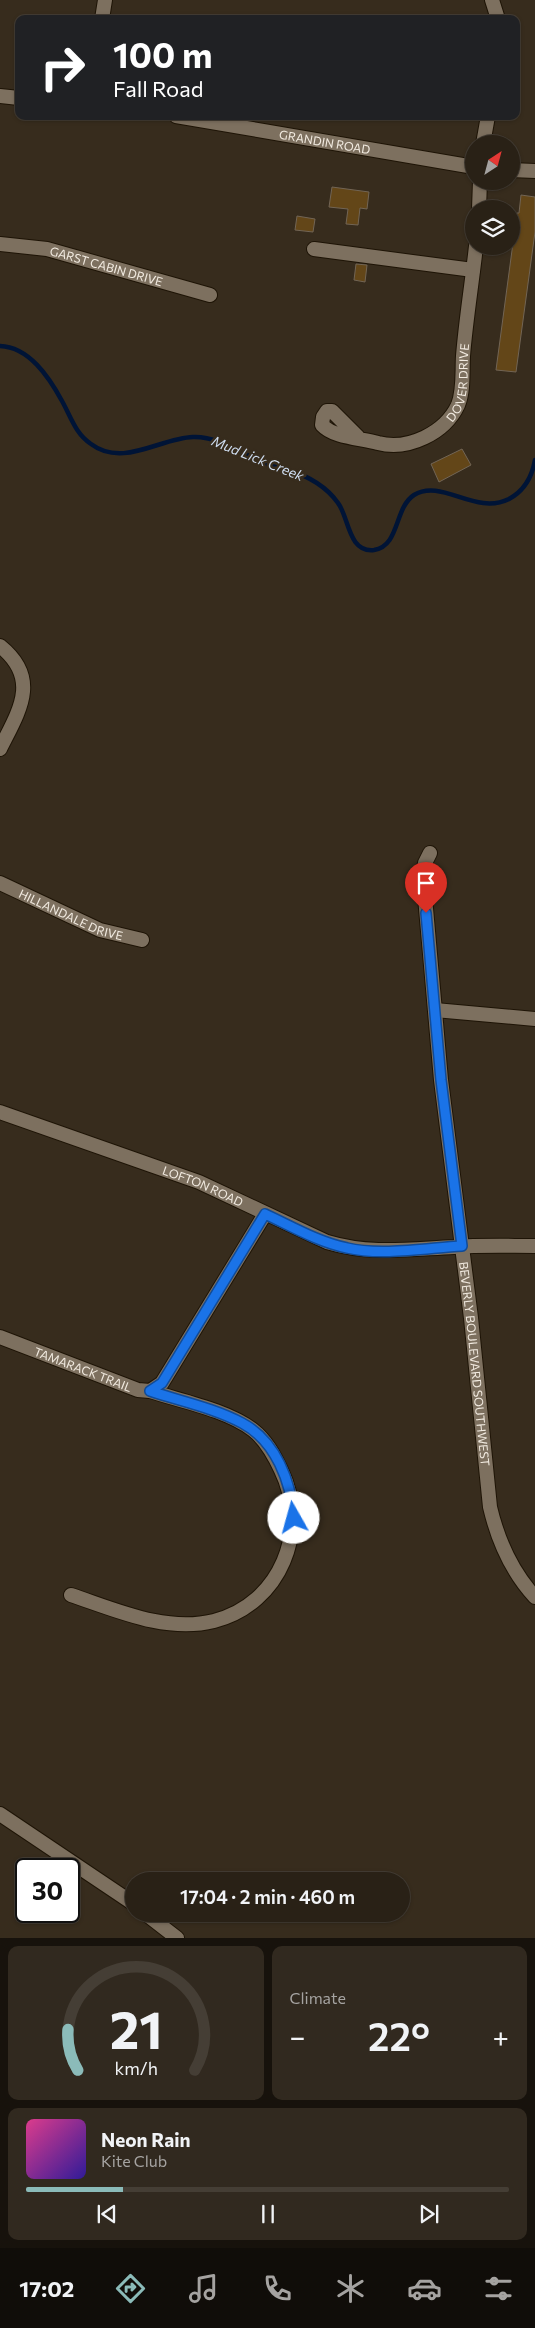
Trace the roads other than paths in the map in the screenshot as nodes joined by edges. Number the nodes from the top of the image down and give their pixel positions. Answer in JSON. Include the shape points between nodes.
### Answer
{"nodes":[{"id":1,"x":105,"y":0,"type":"edge"},
{"id":2,"x":492,"y":0,"type":"edge"},
{"id":3,"x":103,"y":15,"type":"edge"},
{"id":4,"x":497,"y":15,"type":"edge"},
{"id":5,"x":0,"y":96,"type":"edge"},
{"id":6,"x":15,"y":98,"type":"edge"},
{"id":7,"x":199,"y":120,"type":"edge"},
{"id":8,"x":487,"y":120,"type":"edge"},
{"id":9,"x":485,"y":135,"type":"edge"},
{"id":10,"x":465,"y":165,"type":"edge"},
{"id":11,"x":520,"y":171,"type":"edge"},
{"id":12,"x":535,"y":172,"type":"edge"},
{"id":13,"x":0,"y":244,"type":"edge"},
{"id":14,"x":314,"y":249,"type":"dead end"},
{"id":15,"x":475,"y":255,"type":"edge"},
{"id":16,"x":473,"y":270,"type":"junction"},
{"id":17,"x":210,"y":295,"type":"dead end"},
{"id":18,"x":358,"y":438,"type":"dead end"},
{"id":19,"x":0,"y":646,"type":"edge"},
{"id":20,"x":0,"y":748,"type":"edge"},
{"id":21,"x":430,"y":853,"type":"dead end"},
{"id":22,"x":0,"y":883,"type":"edge"},
{"id":23,"x":142,"y":940,"type":"dead end"},
{"id":24,"x":435,"y":1010,"type":"junction"},
{"id":25,"x":535,"y":1019,"type":"edge"},
{"id":26,"x":0,"y":1112,"type":"edge"},
{"id":27,"x":265,"y":1214,"type":"junction"},
{"id":28,"x":462,"y":1246,"type":"junction"},
{"id":29,"x":535,"y":1246,"type":"edge"},
{"id":30,"x":0,"y":1337,"type":"edge"},
{"id":31,"x":150,"y":1391,"type":"junction"},
{"id":32,"x":71,"y":1595,"type":"dead end"},
{"id":33,"x":535,"y":1597,"type":"edge"},
{"id":34,"x":0,"y":1814,"type":"edge"},
{"id":35,"x":125,"y":1898,"type":"edge"},
{"id":36,"x":156,"y":1922,"type":"edge"},
{"id":37,"x":177,"y":1938,"type":"edge"}],
"edges":[{"from":1,"to":3,"type":"street"},
{"from":2,"to":4,"type":"street"},
{"from":5,"to":6,"type":"street"},
{"from":7,"to":10,"type":"street","name":"GRANDIN ROAD"},
{"from":8,"to":9,"type":"street"},
{"from":11,"to":12,"type":"street"},
{"from":13,"to":17,"type":"street","name":"GARST CABIN DRIVE","via":[[47,249]]},
{"from":14,"to":16,"type":"street"},
{"from":15,"to":16,"type":"street","name":"DOVER DRIVE"},
{"from":16,"to":18,"type":"street","name":"DOVER DRIVE","via":[[462,392],[451,416],[426,436],[411,443],[384,444]]},
{"from":19,"to":20,"type":"street","via":[[19,666],[23,695],[20,709]]},
{"from":21,"to":24,"type":"street","name":"BEVERLY BOULEVARD SOUTHWEST","via":[[423,874]]},
{"from":22,"to":23,"type":"street","name":"HILLANDALE DRIVE","via":[[100,930]]},
{"from":24,"to":25,"type":"street"},
{"from":24,"to":28,"type":"street","name":"BEVERLY BOULEVARD SOUTHWEST"},
{"from":26,"to":27,"type":"street","name":"LOFTON ROAD","via":[[190,1179]]},
{"from":27,"to":28,"type":"street","name":"LOFTON ROAD","via":[[348,1248],[370,1251]]},
{"from":27,"to":31,"type":"street","via":[[162,1383]]},
{"from":28,"to":29,"type":"street","name":"LOFTON ROAD"},
{"from":28,"to":33,"type":"street","name":"BEVERLY BOULEVARD SOUTHWEST","via":[[490,1507],[506,1555]]},
{"from":30,"to":31,"type":"street","name":"TAMARACK TRAIL","via":[[138,1390]]},
{"from":31,"to":32,"type":"street","name":"TAMARACK TRAIL","via":[[242,1422],[266,1444],[287,1482],[292,1500],[292,1533],[281,1568],[259,1597],[245,1608],[199,1624],[156,1622]]},
{"from":34,"to":35,"type":"street"},
{"from":36,"to":37,"type":"street"}]}
